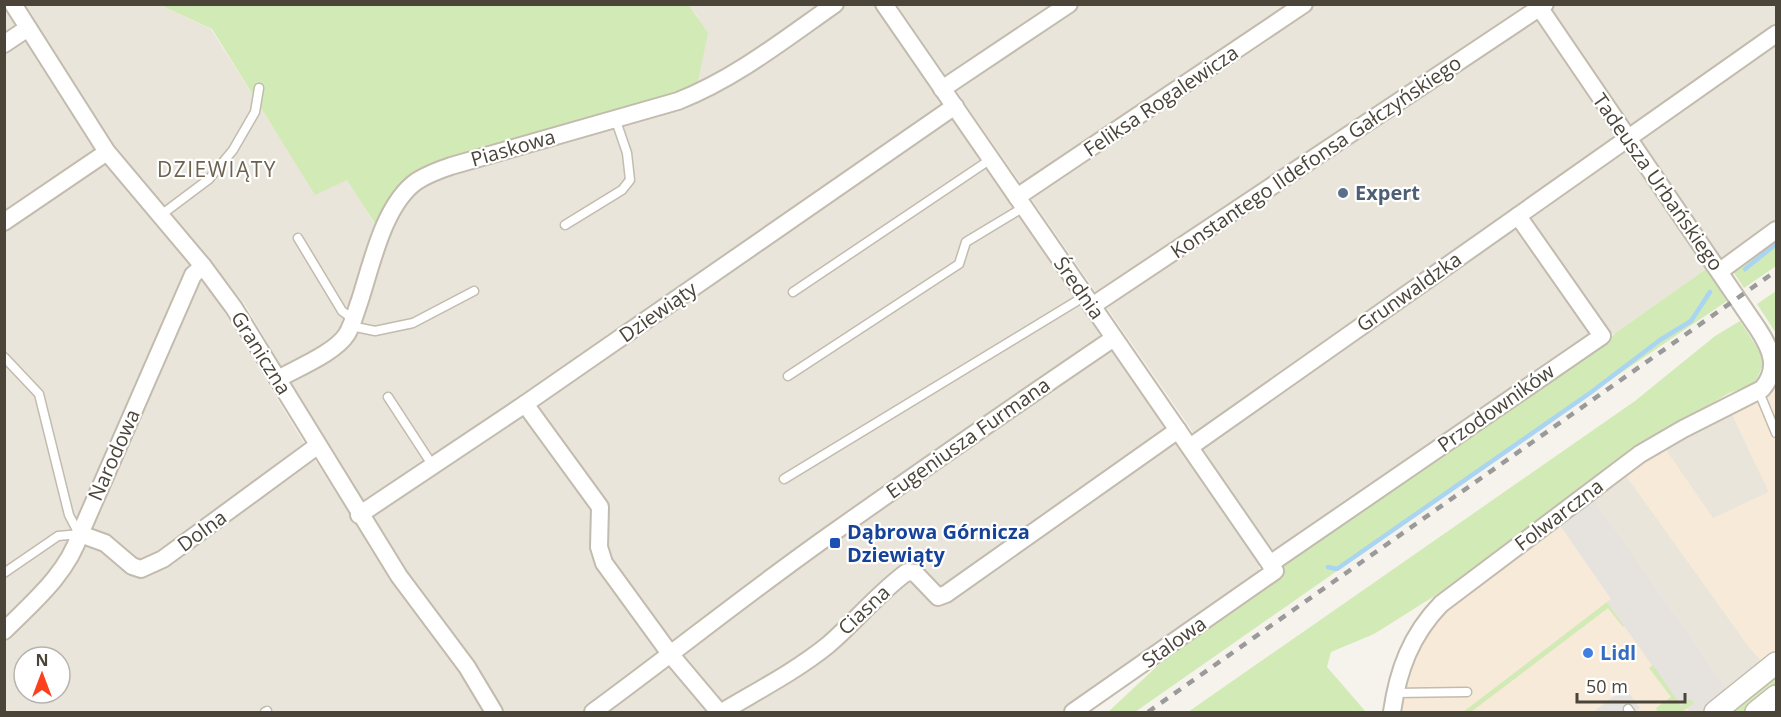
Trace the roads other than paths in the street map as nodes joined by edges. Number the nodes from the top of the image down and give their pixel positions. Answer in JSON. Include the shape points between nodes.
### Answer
{"nodes":[{"id":1,"x":13,"y":4,"type":"edge"},
{"id":2,"x":835,"y":4,"type":"edge"},
{"id":3,"x":884,"y":4,"type":"edge"},
{"id":4,"x":1069,"y":4,"type":"edge"},
{"id":5,"x":1304,"y":4,"type":"edge"},
{"id":6,"x":1540,"y":6,"type":"edge"},
{"id":7,"x":28,"y":28,"type":"junction"},
{"id":8,"x":1776,"y":34,"type":"edge"},
{"id":9,"x":4,"y":44,"type":"edge"},
{"id":10,"x":259,"y":88,"type":"dead end"},
{"id":11,"x":942,"y":89,"type":"junction"},
{"id":12,"x":955,"y":106,"type":"junction"},
{"id":13,"x":615,"y":118,"type":"junction"},
{"id":14,"x":1628,"y":138,"type":"junction"},
{"id":15,"x":107,"y":152,"type":"junction"},
{"id":16,"x":991,"y":159,"type":"junction"},
{"id":17,"x":1020,"y":202,"type":"junction"},
{"id":18,"x":161,"y":215,"type":"junction"},
{"id":19,"x":1518,"y":216,"type":"junction"},
{"id":20,"x":4,"y":222,"type":"edge"},
{"id":21,"x":565,"y":225,"type":"dead end"},
{"id":22,"x":1776,"y":230,"type":"edge"},
{"id":23,"x":298,"y":238,"type":"dead end"},
{"id":24,"x":203,"y":266,"type":"junction"},
{"id":25,"x":1720,"y":271,"type":"junction"},
{"id":26,"x":474,"y":291,"type":"dead end"},
{"id":27,"x":793,"y":292,"type":"dead end"},
{"id":28,"x":1089,"y":301,"type":"junction"},
{"id":29,"x":352,"y":322,"type":"junction"},
{"id":30,"x":1114,"y":338,"type":"junction"},
{"id":31,"x":4,"y":357,"type":"edge"},
{"id":32,"x":1774,"y":370,"type":"edge"},
{"id":33,"x":788,"y":376,"type":"dead end"},
{"id":34,"x":278,"y":379,"type":"junction"},
{"id":35,"x":1759,"y":392,"type":"junction"},
{"id":36,"x":388,"y":397,"type":"dead end"},
{"id":37,"x":525,"y":404,"type":"junction"},
{"id":38,"x":1178,"y":430,"type":"junction"},
{"id":39,"x":1776,"y":433,"type":"edge"},
{"id":40,"x":317,"y":446,"type":"junction"},
{"id":41,"x":1190,"y":447,"type":"junction"},
{"id":42,"x":433,"y":466,"type":"junction"},
{"id":43,"x":784,"y":479,"type":"dead end"},
{"id":44,"x":359,"y":515,"type":"junction"},
{"id":45,"x":80,"y":534,"type":"junction"},
{"id":46,"x":1273,"y":567,"type":"junction"},
{"id":47,"x":4,"y":573,"type":"edge"},
{"id":48,"x":4,"y":631,"type":"edge"},
{"id":49,"x":671,"y":655,"type":"junction"},
{"id":50,"x":1776,"y":663,"type":"edge"},
{"id":51,"x":1467,"y":692,"type":"dead end"},
{"id":52,"x":1395,"y":693,"type":"junction"},
{"id":53,"x":1776,"y":696,"type":"edge"},
{"id":54,"x":494,"y":712,"type":"edge"},
{"id":55,"x":593,"y":712,"type":"edge"},
{"id":56,"x":720,"y":712,"type":"edge"},
{"id":57,"x":1073,"y":712,"type":"edge"},
{"id":58,"x":1392,"y":712,"type":"edge"},
{"id":59,"x":1715,"y":712,"type":"edge"},
{"id":60,"x":1756,"y":712,"type":"edge"}],
"edges":[{"from":1,"to":7,"type":"street","name":"Graniczna"},
{"from":2,"to":13,"type":"street","name":"Piaskowa","via":[[717,84]]},
{"from":3,"to":11,"type":"street","name":"Średnia"},
{"from":4,"to":11,"type":"street"},
{"from":5,"to":17,"type":"street","name":"Feliksa Rogalewicza"},
{"from":6,"to":14,"type":"street","name":"Tadeusza Urbańskiego"},
{"from":6,"to":28,"type":"street","name":"Konstantego Ildefonsa Gałczyńskiego"},
{"from":7,"to":9,"type":"street"},
{"from":7,"to":15,"type":"street","name":"Graniczna"},
{"from":8,"to":14,"type":"street","name":"Grunwaldzka"},
{"from":10,"to":18,"type":"lane","via":[[255,112],[233,150],[209,179]]},
{"from":11,"to":12,"type":"street","name":"Średnia"},
{"from":12,"to":16,"type":"street","name":"Średnia"},
{"from":12,"to":37,"type":"street","name":"Dziewiąty"},
{"from":13,"to":21,"type":"lane","via":[[627,153],[630,180],[622,190]]},
{"from":13,"to":29,"type":"street","name":"Piaskowa","via":[[451,166],[416,182],[392,210]]},
{"from":14,"to":19,"type":"street","name":"Grunwaldzka"},
{"from":14,"to":25,"type":"street","name":"Tadeusza Urbańskiego"},
{"from":15,"to":18,"type":"street","name":"Graniczna"},
{"from":15,"to":20,"type":"street"},
{"from":16,"to":17,"type":"street","name":"Średnia"},
{"from":16,"to":27,"type":"lane"},
{"from":17,"to":28,"type":"street","name":"Średnia"},
{"from":17,"to":33,"type":"lane","via":[[966,242],[959,264]]},
{"from":18,"to":24,"type":"street","name":"Graniczna"},
{"from":19,"to":41,"type":"street","name":"Grunwaldzka"},
{"from":19,"to":46,"type":"street","name":"Przodowników","via":[[1602,336]]},
{"from":22,"to":25,"type":"street"},
{"from":23,"to":29,"type":"lane"},
{"from":24,"to":34,"type":"street","name":"Graniczna"},
{"from":24,"to":45,"type":"street","name":"Narodowa","via":[[193,275]]},
{"from":25,"to":32,"type":"street","name":"Tadeusza Urbańskiego","via":[[1768,344]]},
{"from":26,"to":29,"type":"lane","via":[[413,323],[375,331]]},
{"from":28,"to":30,"type":"street","name":"Średnia"},
{"from":28,"to":43,"type":"lane"},
{"from":29,"to":34,"type":"street","name":"Piaskowa","via":[[336,345]]},
{"from":30,"to":38,"type":"street","name":"Średnia"},
{"from":30,"to":49,"type":"street","name":"Eugeniusza Furmana","via":[[836,530]]},
{"from":31,"to":45,"type":"lane","via":[[39,394],[69,515]]},
{"from":32,"to":35,"type":"street","name":"Folwarczna"},
{"from":34,"to":40,"type":"street","name":"Graniczna"},
{"from":35,"to":39,"type":"lane"},
{"from":35,"to":52,"type":"street","name":"Folwarczna","via":[[1646,450],[1441,604],[1410,645]]},
{"from":36,"to":42,"type":"lane"},
{"from":37,"to":42,"type":"street","name":"Dziewiąty"},
{"from":37,"to":49,"type":"street","via":[[600,507],[599,547],[603,563]]},
{"from":38,"to":41,"type":"street","name":"Średnia"},
{"from":38,"to":56,"type":"street","name":"Ciasna","via":[[946,594],[938,597],[915,573],[907,572],[828,645]]},
{"from":40,"to":44,"type":"street","name":"Graniczna"},
{"from":40,"to":45,"type":"street","name":"Dolna","via":[[148,567],[132,566],[105,543]]},
{"from":41,"to":46,"type":"street","name":"Średnia"},
{"from":42,"to":44,"type":"street","name":"Dziewiąty"},
{"from":44,"to":54,"type":"street","name":"Graniczna","via":[[467,667]]},
{"from":45,"to":47,"type":"lane","via":[[58,536]]},
{"from":45,"to":48,"type":"street","name":"Narodowa","via":[[64,567]]},
{"from":46,"to":57,"type":"street","name":"Stalowa"},
{"from":49,"to":55,"type":"street","name":"Eugeniusza Furmana"},
{"from":49,"to":56,"type":"street"},
{"from":50,"to":59,"type":"street"},
{"from":51,"to":52,"type":"lane"},
{"from":52,"to":58,"type":"street","name":"Folwarczna"},
{"from":53,"to":60,"type":"street"}]}
